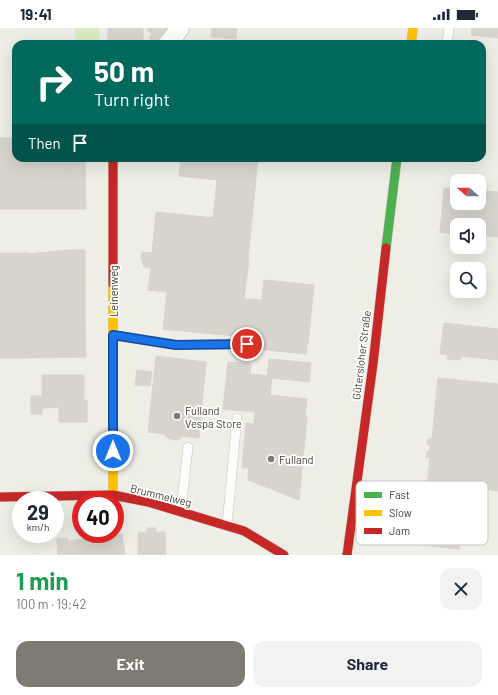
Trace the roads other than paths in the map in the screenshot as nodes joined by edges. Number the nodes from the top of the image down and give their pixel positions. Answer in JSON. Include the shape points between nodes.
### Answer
{"nodes":[{"id":1,"x":180,"y":28,"type":"edge"},
{"id":2,"x":413,"y":28,"type":"edge"},
{"id":3,"x":449,"y":28,"type":"edge"},
{"id":4,"x":171,"y":40,"type":"edge"},
{"id":5,"x":412,"y":40,"type":"edge"},
{"id":6,"x":448,"y":40,"type":"edge"},
{"id":7,"x":113,"y":162,"type":"edge"},
{"id":8,"x":397,"y":162,"type":"edge"},
{"id":9,"x":113,"y":335,"type":"junction"},
{"id":10,"x":247,"y":344,"type":"dead end"},
{"id":11,"x":237,"y":418,"type":"dead end"},
{"id":12,"x":188,"y":447,"type":"dead end"},
{"id":13,"x":357,"y":481,"type":"edge"},
{"id":14,"x":356,"y":489,"type":"edge"},
{"id":15,"x":113,"y":491,"type":"edge"},
{"id":16,"x":72,"y":495,"type":"edge"},
{"id":17,"x":0,"y":497,"type":"edge"},
{"id":18,"x":124,"y":497,"type":"edge"},
{"id":19,"x":181,"y":511,"type":"junction"},
{"id":20,"x":227,"y":525,"type":"junction"},
{"id":21,"x":284,"y":555,"type":"edge"},
{"id":22,"x":347,"y":555,"type":"edge"}],
"edges":[{"from":1,"to":4,"type":"street"},
{"from":2,"to":5,"type":"street"},
{"from":3,"to":6,"type":"lane"},
{"from":7,"to":9,"type":"street","name":"Leinenweg"},
{"from":8,"to":13,"type":"street","name":"Gütersloher Straße"},
{"from":9,"to":10,"type":"lane","via":[[176,345]]},
{"from":9,"to":15,"type":"street","name":"Leinenweg"},
{"from":11,"to":20,"type":"lane"},
{"from":12,"to":19,"type":"lane"},
{"from":14,"to":22,"type":"street","name":"Gütersloher Straße"},
{"from":16,"to":17,"type":"street","name":"Brummelweg"},
{"from":18,"to":19,"type":"street","name":"Brummelweg"},
{"from":19,"to":20,"type":"street","name":"Brummelweg"},
{"from":20,"to":21,"type":"street","name":"Brummelweg","via":[[244,531]]}]}
